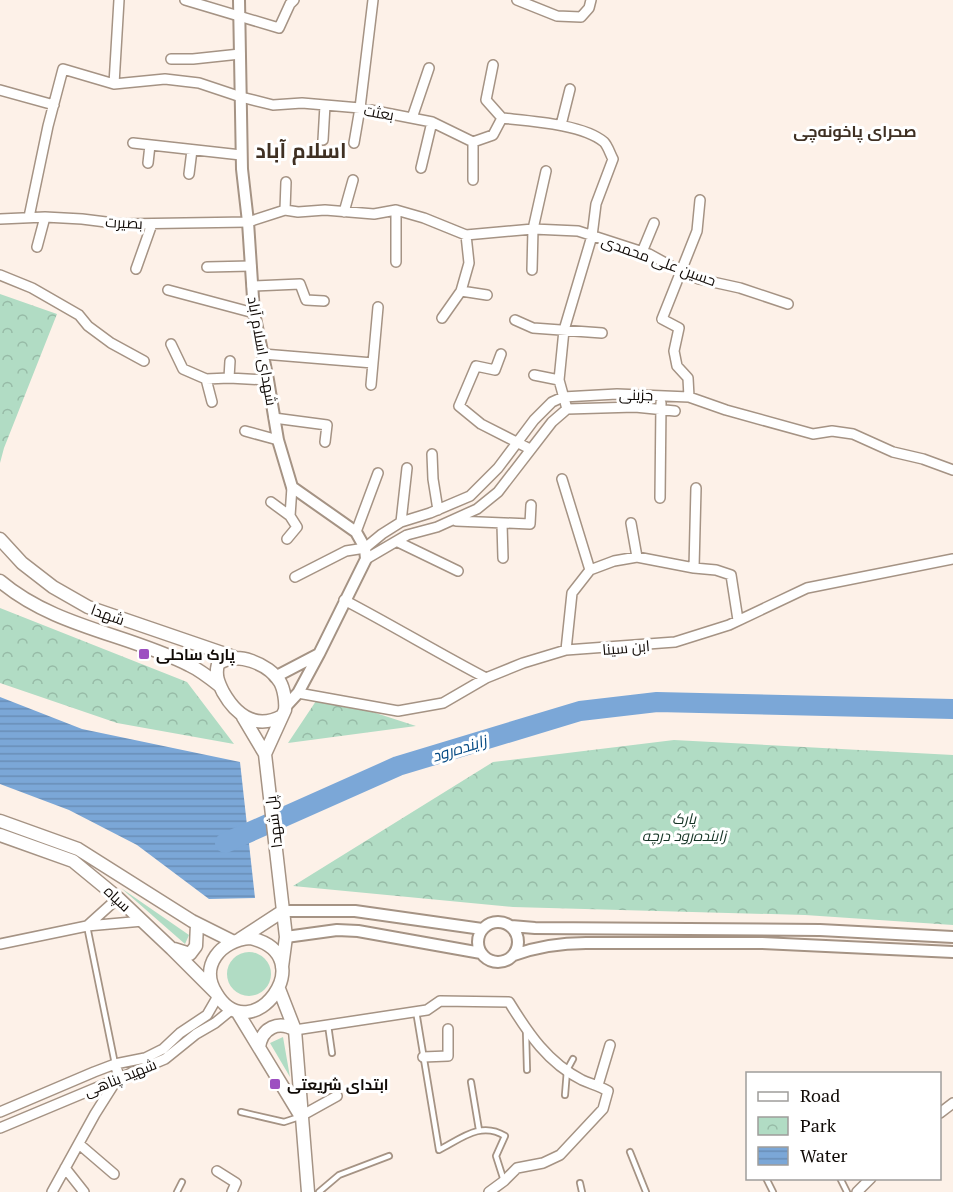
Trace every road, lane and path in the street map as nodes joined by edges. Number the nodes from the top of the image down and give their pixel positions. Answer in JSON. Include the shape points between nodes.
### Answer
{"nodes":[{"id":1,"x":119,"y":0,"type":"edge"},
{"id":2,"x":185,"y":0,"type":"edge"},
{"id":3,"x":239,"y":0,"type":"edge"},
{"id":4,"x":294,"y":0,"type":"edge"},
{"id":5,"x":373,"y":0,"type":"edge"},
{"id":6,"x":518,"y":0,"type":"edge"},
{"id":7,"x":591,"y":0,"type":"edge"},
{"id":8,"x":240,"y":17,"type":"junction"},
{"id":9,"x":240,"y":54,"type":"junction"},
{"id":10,"x":171,"y":59,"type":"dead end"},
{"id":11,"x":492,"y":65,"type":"dead end"},
{"id":12,"x":429,"y":68,"type":"dead end"},
{"id":13,"x":114,"y":84,"type":"junction"},
{"id":14,"x":570,"y":89,"type":"dead end"},
{"id":15,"x":0,"y":90,"type":"edge"},
{"id":16,"x":241,"y":97,"type":"junction"},
{"id":17,"x":54,"y":105,"type":"junction"},
{"id":18,"x":325,"y":105,"type":"junction"},
{"id":19,"x":360,"y":108,"type":"junction"},
{"id":20,"x":412,"y":118,"type":"junction"},
{"id":21,"x":502,"y":118,"type":"junction"},
{"id":22,"x":432,"y":122,"type":"junction"},
{"id":23,"x":561,"y":125,"type":"junction"},
{"id":24,"x":323,"y":140,"type":"dead end"},
{"id":25,"x":473,"y":142,"type":"junction"},
{"id":26,"x":133,"y":143,"type":"dead end"},
{"id":27,"x":354,"y":143,"type":"dead end"},
{"id":28,"x":150,"y":145,"type":"junction"},
{"id":29,"x":192,"y":150,"type":"junction"},
{"id":30,"x":242,"y":155,"type":"junction"},
{"id":31,"x":148,"y":163,"type":"dead end"},
{"id":32,"x":421,"y":168,"type":"dead end"},
{"id":33,"x":546,"y":171,"type":"dead end"},
{"id":34,"x":189,"y":174,"type":"dead end"},
{"id":35,"x":352,"y":180,"type":"dead end"},
{"id":36,"x":473,"y":180,"type":"dead end"},
{"id":37,"x":286,"y":182,"type":"dead end"},
{"id":38,"x":700,"y":200,"type":"dead end"},
{"id":39,"x":285,"y":210,"type":"junction"},
{"id":40,"x":396,"y":210,"type":"junction"},
{"id":41,"x":344,"y":212,"type":"junction"},
{"id":42,"x":29,"y":217,"type":"junction"},
{"id":43,"x":45,"y":217,"type":"junction"},
{"id":44,"x":0,"y":219,"type":"edge"},
{"id":45,"x":248,"y":222,"type":"junction"},
{"id":46,"x":654,"y":223,"type":"dead end"},
{"id":47,"x":152,"y":224,"type":"junction"},
{"id":48,"x":534,"y":229,"type":"junction"},
{"id":49,"x":466,"y":235,"type":"junction"},
{"id":50,"x":592,"y":236,"type":"junction"},
{"id":51,"x":37,"y":247,"type":"dead end"},
{"id":52,"x":642,"y":252,"type":"junction"},
{"id":53,"x":396,"y":262,"type":"dead end"},
{"id":54,"x":250,"y":266,"type":"junction"},
{"id":55,"x":207,"y":267,"type":"dead end"},
{"id":56,"x":136,"y":269,"type":"dead end"},
{"id":57,"x":532,"y":270,"type":"dead end"},
{"id":58,"x":680,"y":272,"type":"junction"},
{"id":59,"x":0,"y":275,"type":"edge"},
{"id":60,"x":252,"y":286,"type":"junction"},
{"id":61,"x":168,"y":290,"type":"dead end"},
{"id":62,"x":461,"y":291,"type":"junction"},
{"id":63,"x":486,"y":295,"type":"dead end"},
{"id":64,"x":324,"y":302,"type":"dead end"},
{"id":65,"x":788,"y":304,"type":"dead end"},
{"id":66,"x":378,"y":307,"type":"dead end"},
{"id":67,"x":254,"y":313,"type":"junction"},
{"id":68,"x":442,"y":318,"type":"dead end"},
{"id":69,"x":516,"y":320,"type":"dead end"},
{"id":70,"x":564,"y":330,"type":"junction"},
{"id":71,"x":602,"y":333,"type":"dead end"},
{"id":72,"x":171,"y":344,"type":"dead end"},
{"id":73,"x":263,"y":354,"type":"junction"},
{"id":74,"x":501,"y":354,"type":"dead end"},
{"id":75,"x":144,"y":361,"type":"dead end"},
{"id":76,"x":230,"y":361,"type":"dead end"},
{"id":77,"x":374,"y":363,"type":"junction"},
{"id":78,"x":534,"y":375,"type":"dead end"},
{"id":79,"x":229,"y":378,"type":"junction"},
{"id":80,"x":206,"y":380,"type":"junction"},
{"id":81,"x":268,"y":380,"type":"junction"},
{"id":82,"x":559,"y":380,"type":"junction"},
{"id":83,"x":371,"y":385,"type":"dead end"},
{"id":84,"x":661,"y":395,"type":"junction"},
{"id":85,"x":563,"y":397,"type":"junction"},
{"id":86,"x":689,"y":397,"type":"junction"},
{"id":87,"x":212,"y":402,"type":"dead end"},
{"id":88,"x":567,"y":409,"type":"junction"},
{"id":89,"x":660,"y":409,"type":"junction"},
{"id":90,"x":675,"y":411,"type":"dead end"},
{"id":91,"x":274,"y":418,"type":"junction"},
{"id":92,"x":245,"y":431,"type":"dead end"},
{"id":93,"x":278,"y":440,"type":"junction"},
{"id":94,"x":517,"y":441,"type":"junction"},
{"id":95,"x":325,"y":442,"type":"dead end"},
{"id":96,"x":530,"y":449,"type":"junction"},
{"id":97,"x":432,"y":454,"type":"dead end"},
{"id":98,"x":407,"y":468,"type":"dead end"},
{"id":99,"x":953,"y":470,"type":"edge"},
{"id":100,"x":378,"y":472,"type":"dead end"},
{"id":101,"x":562,"y":479,"type":"dead end"},
{"id":102,"x":487,"y":481,"type":"junction"},
{"id":103,"x":292,"y":487,"type":"junction"},
{"id":104,"x":696,"y":488,"type":"dead end"},
{"id":105,"x":498,"y":492,"type":"junction"},
{"id":106,"x":660,"y":498,"type":"dead end"},
{"id":107,"x":271,"y":502,"type":"dead end"},
{"id":108,"x":531,"y":505,"type":"dead end"},
{"id":109,"x":438,"y":510,"type":"junction"},
{"id":110,"x":290,"y":516,"type":"junction"},
{"id":111,"x":453,"y":521,"type":"junction"},
{"id":112,"x":401,"y":522,"type":"junction"},
{"id":113,"x":631,"y":523,"type":"dead end"},
{"id":114,"x":502,"y":524,"type":"junction"},
{"id":115,"x":356,"y":532,"type":"junction"},
{"id":116,"x":0,"y":539,"type":"edge"},
{"id":117,"x":286,"y":539,"type":"dead end"},
{"id":118,"x":398,"y":542,"type":"junction"},
{"id":119,"x":365,"y":554,"type":"junction"},
{"id":120,"x":637,"y":557,"type":"junction"},
{"id":121,"x":503,"y":558,"type":"dead end"},
{"id":122,"x":953,"y":560,"type":"edge"},
{"id":123,"x":694,"y":568,"type":"junction"},
{"id":124,"x":590,"y":570,"type":"junction"},
{"id":125,"x":458,"y":571,"type":"dead end"},
{"id":126,"x":295,"y":577,"type":"dead end"},
{"id":127,"x":0,"y":581,"type":"edge"},
{"id":128,"x":0,"y":591,"type":"edge"},
{"id":129,"x":15,"y":592,"type":"junction"},
{"id":130,"x":344,"y":600,"type":"junction"},
{"id":131,"x":738,"y":620,"type":"junction"},
{"id":132,"x":566,"y":650,"type":"junction"},
{"id":133,"x":319,"y":654,"type":"junction"},
{"id":134,"x":234,"y":657,"type":"junction"},
{"id":135,"x":275,"y":676,"type":"junction"},
{"id":136,"x":486,"y":678,"type":"junction"},
{"id":137,"x":220,"y":686,"type":"junction"},
{"id":138,"x":298,"y":693,"type":"junction"},
{"id":139,"x":284,"y":711,"type":"junction"},
{"id":140,"x":243,"y":717,"type":"junction"},
{"id":141,"x":265,"y":754,"type":"junction"},
{"id":142,"x":0,"y":821,"type":"edge"},
{"id":143,"x":0,"y":835,"type":"edge"},
{"id":144,"x":118,"y":898,"type":"junction"},
{"id":145,"x":283,"y":910,"type":"junction"},
{"id":146,"x":143,"y":921,"type":"junction"},
{"id":147,"x":197,"y":924,"type":"junction"},
{"id":148,"x":87,"y":926,"type":"junction"},
{"id":149,"x":511,"y":926,"type":"junction"},
{"id":150,"x":482,"y":929,"type":"junction"},
{"id":151,"x":286,"y":937,"type":"junction"},
{"id":152,"x":953,"y":937,"type":"edge"},
{"id":153,"x":236,"y":940,"type":"junction"},
{"id":154,"x":0,"y":945,"type":"edge"},
{"id":155,"x":172,"y":949,"type":"junction"},
{"id":156,"x":953,"y":952,"type":"edge"},
{"id":157,"x":481,"y":953,"type":"junction"},
{"id":158,"x":514,"y":955,"type":"junction"},
{"id":159,"x":282,"y":967,"type":"junction"},
{"id":160,"x":279,"y":989,"type":"junction"},
{"id":161,"x":216,"y":994,"type":"junction"},
{"id":162,"x":234,"y":1011,"type":"junction"},
{"id":163,"x":416,"y":1011,"type":"junction"},
{"id":164,"x":209,"y":1012,"type":"junction"},
{"id":165,"x":215,"y":1023,"type":"junction"},
{"id":166,"x":328,"y":1025,"type":"junction"},
{"id":167,"x":448,"y":1029,"type":"dead end"},
{"id":168,"x":296,"y":1030,"type":"junction"},
{"id":169,"x":526,"y":1030,"type":"junction"},
{"id":170,"x":610,"y":1045,"type":"dead end"},
{"id":171,"x":259,"y":1047,"type":"junction"},
{"id":172,"x":332,"y":1053,"type":"dead end"},
{"id":173,"x":423,"y":1057,"type":"junction"},
{"id":174,"x":573,"y":1059,"type":"dead end"},
{"id":175,"x":115,"y":1064,"type":"junction"},
{"id":176,"x":527,"y":1070,"type":"dead end"},
{"id":177,"x":567,"y":1070,"type":"junction"},
{"id":178,"x":119,"y":1076,"type":"junction"},
{"id":179,"x":471,"y":1083,"type":"dead end"},
{"id":180,"x":598,"y":1085,"type":"junction"},
{"id":181,"x":565,"y":1095,"type":"dead end"},
{"id":182,"x":337,"y":1096,"type":"dead end"},
{"id":183,"x":0,"y":1112,"type":"edge"},
{"id":184,"x":240,"y":1112,"type":"dead end"},
{"id":185,"x":301,"y":1116,"type":"junction"},
{"id":186,"x":0,"y":1128,"type":"edge"},
{"id":187,"x":478,"y":1130,"type":"junction"},
{"id":188,"x":79,"y":1144,"type":"junction"},
{"id":189,"x":630,"y":1152,"type":"dead end"},
{"id":190,"x":389,"y":1156,"type":"dead end"},
{"id":191,"x":65,"y":1168,"type":"junction"},
{"id":192,"x":217,"y":1171,"type":"dead end"},
{"id":193,"x":114,"y":1174,"type":"dead end"},
{"id":194,"x":870,"y":1180,"type":"edge"},
{"id":195,"x":504,"y":1181,"type":"junction"},
{"id":196,"x":182,"y":1182,"type":"dead end"},
{"id":197,"x":580,"y":1183,"type":"dead end"},
{"id":198,"x":314,"y":1190,"type":"edge"},
{"id":199,"x":51,"y":1192,"type":"edge"},
{"id":200,"x":84,"y":1192,"type":"edge"},
{"id":201,"x":177,"y":1192,"type":"edge"},
{"id":202,"x":232,"y":1192,"type":"edge"},
{"id":203,"x":489,"y":1192,"type":"edge"},
{"id":204,"x":582,"y":1192,"type":"edge"},
{"id":205,"x":646,"y":1192,"type":"edge"},
{"id":206,"x":856,"y":1192,"type":"edge"}],
"edges":[{"from":1,"to":13,"type":"street"},
{"from":2,"to":8,"type":"street"},
{"from":3,"to":8,"type":"street","name":"شهدای اسلام آباد"},
{"from":4,"to":8,"type":"street","via":[[279,28]]},
{"from":5,"to":19,"type":"street"},
{"from":6,"to":7,"type":"street","via":[[557,16],[581,17]]},
{"from":8,"to":9,"type":"street","name":"شهدای اسلام آباد"},
{"from":9,"to":10,"type":"street"},
{"from":9,"to":16,"type":"street","name":"شهدای اسلام آباد"},
{"from":11,"to":21,"type":"street","via":[[486,100]]},
{"from":12,"to":20,"type":"street"},
{"from":13,"to":16,"type":"street","name":"بعثت","via":[[165,79],[199,83]]},
{"from":13,"to":17,"type":"street","via":[[63,69]]},
{"from":14,"to":23,"type":"street"},
{"from":15,"to":17,"type":"street"},
{"from":16,"to":18,"type":"street","name":"بعثت","via":[[273,105]]},
{"from":16,"to":30,"type":"street","name":"شهدای اسلام آباد"},
{"from":17,"to":42,"type":"street"},
{"from":18,"to":19,"type":"street","name":"بعثت"},
{"from":18,"to":24,"type":"street"},
{"from":19,"to":20,"type":"street","name":"بعثت"},
{"from":19,"to":27,"type":"street"},
{"from":20,"to":22,"type":"street","name":"بعثت"},
{"from":21,"to":23,"type":"street"},
{"from":21,"to":25,"type":"street","via":[[493,135]]},
{"from":22,"to":25,"type":"street","name":"بعثت"},
{"from":22,"to":32,"type":"street"},
{"from":23,"to":50,"type":"street","via":[[605,143],[613,159],[596,204]]},
{"from":25,"to":36,"type":"street"},
{"from":26,"to":28,"type":"street"},
{"from":28,"to":29,"type":"street"},
{"from":28,"to":31,"type":"street"},
{"from":29,"to":30,"type":"street"},
{"from":29,"to":34,"type":"street"},
{"from":30,"to":45,"type":"street","name":"شهدای اسلام آباد"},
{"from":33,"to":48,"type":"street"},
{"from":35,"to":41,"type":"street"},
{"from":37,"to":39,"type":"street"},
{"from":38,"to":58,"type":"street","via":[[697,231]]},
{"from":39,"to":41,"type":"street","name":"حسین علی محمدی"},
{"from":39,"to":45,"type":"street","name":"حسین علی محمدی"},
{"from":40,"to":41,"type":"street","name":"حسین علی محمدی","via":[[374,214]]},
{"from":40,"to":49,"type":"street","name":"حسین علی محمدی"},
{"from":40,"to":53,"type":"street"},
{"from":42,"to":43,"type":"street","name":"بصیرت"},
{"from":42,"to":44,"type":"street","name":"بصیرت"},
{"from":43,"to":47,"type":"street","name":"بصیرت"},
{"from":43,"to":51,"type":"street"},
{"from":45,"to":47,"type":"street","name":"بصیرت"},
{"from":45,"to":54,"type":"street","name":"شهدای اسلام آباد"},
{"from":46,"to":52,"type":"street"},
{"from":47,"to":56,"type":"street"},
{"from":48,"to":49,"type":"street","name":"حسین علی محمدی"},
{"from":48,"to":50,"type":"street","name":"حسین علی محمدی","via":[[578,231]]},
{"from":48,"to":57,"type":"street"},
{"from":49,"to":62,"type":"street","via":[[469,263]]},
{"from":50,"to":52,"type":"street","name":"حسین علی محمدی"},
{"from":50,"to":70,"type":"street"},
{"from":52,"to":58,"type":"street","name":"حسین علی محمدی"},
{"from":54,"to":55,"type":"street"},
{"from":54,"to":60,"type":"street","name":"شهدای اسلام آباد"},
{"from":58,"to":65,"type":"street","name":"حسین علی محمدی"},
{"from":58,"to":86,"type":"street","via":[[662,319],[679,328],[674,351],[676,366],[688,378]]},
{"from":59,"to":75,"type":"street","via":[[79,315],[111,343]]},
{"from":60,"to":64,"type":"street","via":[[300,284],[306,300]]},
{"from":60,"to":67,"type":"street","name":"شهدای اسلام آباد"},
{"from":61,"to":67,"type":"street"},
{"from":62,"to":63,"type":"street"},
{"from":62,"to":68,"type":"street"},
{"from":66,"to":77,"type":"street"},
{"from":67,"to":73,"type":"street","name":"شهدای اسلام آباد"},
{"from":69,"to":70,"type":"street","via":[[533,328]]},
{"from":70,"to":71,"type":"street"},
{"from":70,"to":82,"type":"street"},
{"from":72,"to":80,"type":"street","via":[[183,369]]},
{"from":73,"to":77,"type":"street"},
{"from":73,"to":81,"type":"street","name":"شهدای اسلام آباد"},
{"from":74,"to":94,"type":"street","via":[[495,370],[476,366],[459,406],[481,424]]},
{"from":76,"to":79,"type":"street"},
{"from":77,"to":83,"type":"street"},
{"from":78,"to":82,"type":"street"},
{"from":79,"to":80,"type":"street"},
{"from":79,"to":81,"type":"street"},
{"from":80,"to":87,"type":"street"},
{"from":81,"to":91,"type":"street","name":"شهدای اسلام آباد"},
{"from":82,"to":85,"type":"street"},
{"from":84,"to":85,"type":"street","name":"جزینی"},
{"from":84,"to":86,"type":"street","name":"جزینی"},
{"from":84,"to":89,"type":"street"},
{"from":85,"to":88,"type":"street"},
{"from":85,"to":94,"type":"street","via":[[552,402]]},
{"from":86,"to":99,"type":"street","name":"جزینی","via":[[813,434],[853,434],[893,452]]},
{"from":88,"to":89,"type":"street"},
{"from":88,"to":96,"type":"street"},
{"from":89,"to":90,"type":"street"},
{"from":89,"to":106,"type":"street"},
{"from":91,"to":93,"type":"street","name":"شهدای اسلام آباد"},
{"from":91,"to":95,"type":"street","via":[[327,425]]},
{"from":92,"to":93,"type":"street"},
{"from":93,"to":103,"type":"street","name":"شهدای اسلام آباد"},
{"from":94,"to":96,"type":"street"},
{"from":94,"to":102,"type":"street"},
{"from":96,"to":105,"type":"street"},
{"from":97,"to":109,"type":"street"},
{"from":98,"to":112,"type":"street"},
{"from":100,"to":115,"type":"street"},
{"from":101,"to":124,"type":"street"},
{"from":102,"to":105,"type":"street"},
{"from":102,"to":109,"type":"street","via":[[470,496]]},
{"from":103,"to":110,"type":"street"},
{"from":103,"to":115,"type":"street"},
{"from":104,"to":123,"type":"street"},
{"from":105,"to":111,"type":"street"},
{"from":107,"to":110,"type":"street"},
{"from":108,"to":114,"type":"street","via":[[530,524]]},
{"from":109,"to":112,"type":"street"},
{"from":110,"to":117,"type":"street","via":[[297,527]]},
{"from":111,"to":114,"type":"street"},
{"from":111,"to":118,"type":"street"},
{"from":112,"to":119,"type":"street","via":[[382,534]]},
{"from":113,"to":120,"type":"street"},
{"from":114,"to":121,"type":"street"},
{"from":115,"to":119,"type":"street"},
{"from":116,"to":134,"type":"main road","name":"شهدا","via":[[53,587],[88,607]]},
{"from":118,"to":119,"type":"street"},
{"from":118,"to":125,"type":"street"},
{"from":119,"to":126,"type":"street","via":[[346,551]]},
{"from":119,"to":130,"type":"street"},
{"from":120,"to":123,"type":"street"},
{"from":120,"to":124,"type":"street"},
{"from":122,"to":131,"type":"street","name":"ابن سینا","via":[[807,588]]},
{"from":123,"to":131,"type":"street","via":[[731,575]]},
{"from":124,"to":132,"type":"street","via":[[572,593]]},
{"from":127,"to":129,"type":"main road","name":"شهدا"},
{"from":128,"to":129,"type":"lane"},
{"from":129,"to":137,"type":"main road","name":"شهدا","via":[[81,626],[189,665]]},
{"from":130,"to":133,"type":"street"},
{"from":130,"to":136,"type":"street"},
{"from":131,"to":132,"type":"street","name":"ابن سینا","via":[[675,642]]},
{"from":132,"to":136,"type":"street","name":"ابن سینا"},
{"from":133,"to":135,"type":"street"},
{"from":133,"to":138,"type":"street"},
{"from":134,"to":135,"type":"main road","via":[[256,663]]},
{"from":134,"to":137,"type":"main road","via":[[218,664],[216,678]]},
{"from":135,"to":139,"type":"main road","via":[[281,684]]},
{"from":136,"to":138,"type":"street","name":"ابن سینا","via":[[443,703],[398,711]]},
{"from":137,"to":140,"type":"main road"},
{"from":138,"to":139,"type":"street"},
{"from":139,"to":140,"type":"main road","via":[[274,720],[264,722]]},
{"from":139,"to":141,"type":"main road"},
{"from":140,"to":141,"type":"main road"},
{"from":141,"to":145,"type":"main road","name":"پل شهدا"},
{"from":142,"to":147,"type":"main road","name":"سپاه","via":[[78,849]]},
{"from":143,"to":144,"type":"main road","name":"سپاه","via":[[73,861]]},
{"from":144,"to":146,"type":"main road","name":"سپاه"},
{"from":144,"to":148,"type":"street"},
{"from":145,"to":150,"type":"street","via":[[355,911]]},
{"from":145,"to":151,"type":"main road","name":"پل شهدا"},
{"from":145,"to":153,"type":"main road"},
{"from":146,"to":148,"type":"street"},
{"from":146,"to":155,"type":"main road","name":"سپاه"},
{"from":147,"to":153,"type":"main road","name":"سپاه"},
{"from":147,"to":155,"type":"main road","via":[[196,946],[190,954]]},
{"from":148,"to":154,"type":"street"},
{"from":148,"to":175,"type":"lane"},
{"from":149,"to":150,"type":"street","via":[[499,921]]},
{"from":149,"to":152,"type":"street","via":[[820,930]]},
{"from":149,"to":158,"type":"street","via":[[518,936]]},
{"from":150,"to":157,"type":"street","via":[[478,941]]},
{"from":151,"to":157,"type":"street","via":[[358,931]]},
{"from":151,"to":159,"type":"main road","name":"پل شهدا"},
{"from":153,"to":159,"type":"main road","via":[[259,940],[279,958]]},
{"from":153,"to":161,"type":"main road","via":[[223,946],[212,963],[210,973]]},
{"from":155,"to":161,"type":"main road","name":"سپاه"},
{"from":156,"to":158,"type":"street","via":[[797,944],[560,943]]},
{"from":157,"to":158,"type":"street","via":[[497,962]]},
{"from":159,"to":160,"type":"main road"},
{"from":160,"to":162,"type":"main road","via":[[262,1007]]},
{"from":160,"to":168,"type":"main road"},
{"from":161,"to":162,"type":"main road"},
{"from":161,"to":164,"type":"street"},
{"from":162,"to":165,"type":"street","name":"شهید پناهی"},
{"from":162,"to":171,"type":"main road"},
{"from":163,"to":166,"type":"street"},
{"from":163,"to":169,"type":"street","via":[[427,1010],[440,1001],[509,1002]]},
{"from":163,"to":173,"type":"lane"},
{"from":164,"to":165,"type":"street"},
{"from":164,"to":175,"type":"street","via":[[163,1049],[145,1058]]},
{"from":165,"to":178,"type":"street","name":"شهید پناهی","via":[[165,1059]]},
{"from":166,"to":168,"type":"street"},
{"from":166,"to":172,"type":"lane"},
{"from":167,"to":173,"type":"street","via":[[448,1056]]},
{"from":168,"to":171,"type":"main road","via":[[282,1025],[268,1029]]},
{"from":168,"to":185,"type":"main road"},
{"from":169,"to":176,"type":"lane"},
{"from":169,"to":177,"type":"street","via":[[556,1064]]},
{"from":170,"to":180,"type":"street"},
{"from":171,"to":185,"type":"main road"},
{"from":173,"to":187,"type":"lane","via":[[440,1150]]},
{"from":174,"to":177,"type":"lane"},
{"from":175,"to":178,"type":"street"},
{"from":175,"to":183,"type":"street"},
{"from":177,"to":180,"type":"street"},
{"from":177,"to":181,"type":"lane"},
{"from":178,"to":186,"type":"street","name":"شهید پناهی"},
{"from":178,"to":188,"type":"street"},
{"from":179,"to":187,"type":"lane"},
{"from":180,"to":195,"type":"street","via":[[608,1091],[603,1109],[560,1155],[517,1168]]},
{"from":182,"to":185,"type":"street"},
{"from":184,"to":185,"type":"lane","via":[[284,1122]]},
{"from":185,"to":198,"type":"main road"},
{"from":187,"to":195,"type":"lane","via":[[494,1129],[506,1136],[496,1156]]},
{"from":188,"to":191,"type":"street"},
{"from":188,"to":193,"type":"street"},
{"from":189,"to":205,"type":"lane"},
{"from":190,"to":198,"type":"lane","via":[[339,1175]]},
{"from":191,"to":199,"type":"street"},
{"from":191,"to":200,"type":"street"},
{"from":192,"to":202,"type":"street","via":[[236,1183]]},
{"from":194,"to":206,"type":"street"},
{"from":195,"to":203,"type":"street"},
{"from":196,"to":201,"type":"lane"},
{"from":197,"to":204,"type":"lane"}]}
